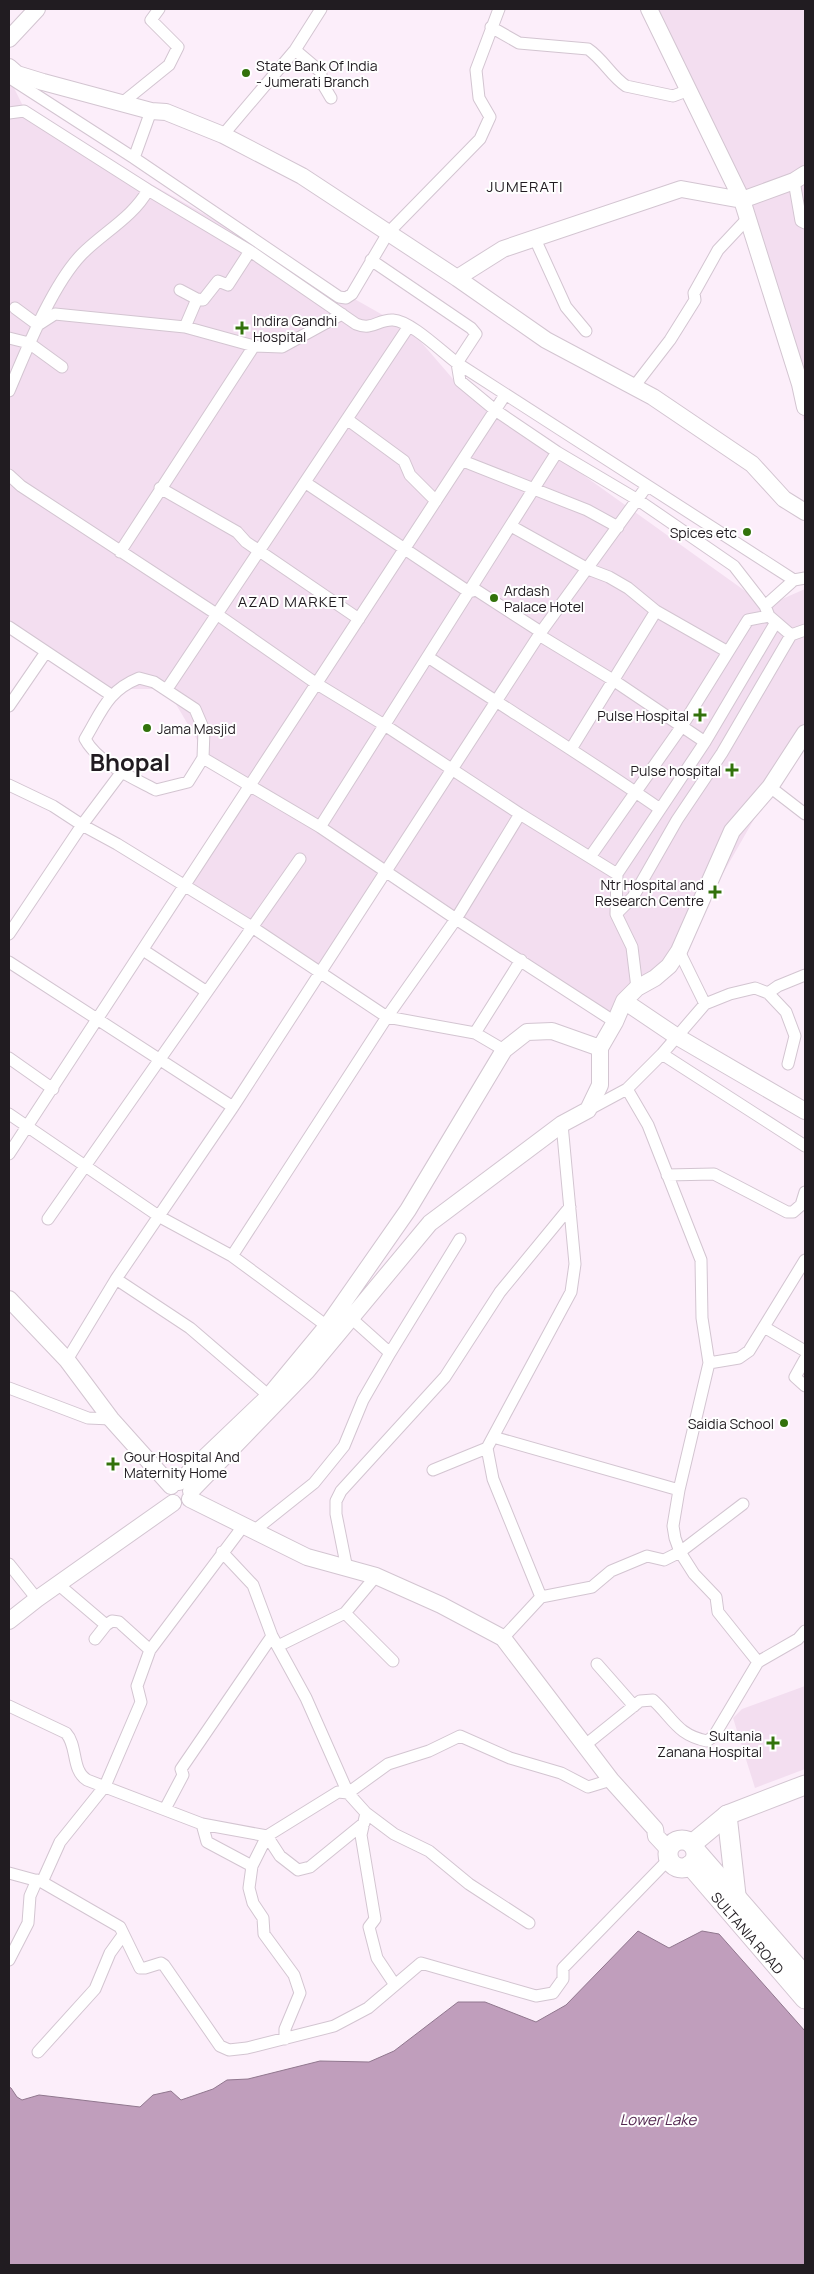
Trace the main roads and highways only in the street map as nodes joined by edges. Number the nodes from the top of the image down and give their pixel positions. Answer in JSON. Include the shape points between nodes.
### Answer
{"nodes":[{"id":1,"x":805,"y":1785,"type":"edge"},
{"id":2,"x":727,"y":1815,"type":"junction"},
{"id":3,"x":682,"y":1852,"type":"junction"},
{"id":4,"x":736,"y":1895,"type":"junction"},
{"id":5,"x":805,"y":1976,"type":"edge"},
{"id":6,"x":805,"y":1999,"type":"edge"}],
"edges":[{"from":1,"to":2,"type":"main road"},
{"from":2,"to":3,"type":"main road"},
{"from":2,"to":4,"type":"main road"},
{"from":3,"to":4,"type":"main road","name":"SULTANIA ROAD"},
{"from":3,"to":6,"type":"main road","name":"SULTANIA ROAD"},
{"from":4,"to":5,"type":"main road","name":"SULTANIA ROAD"}]}
